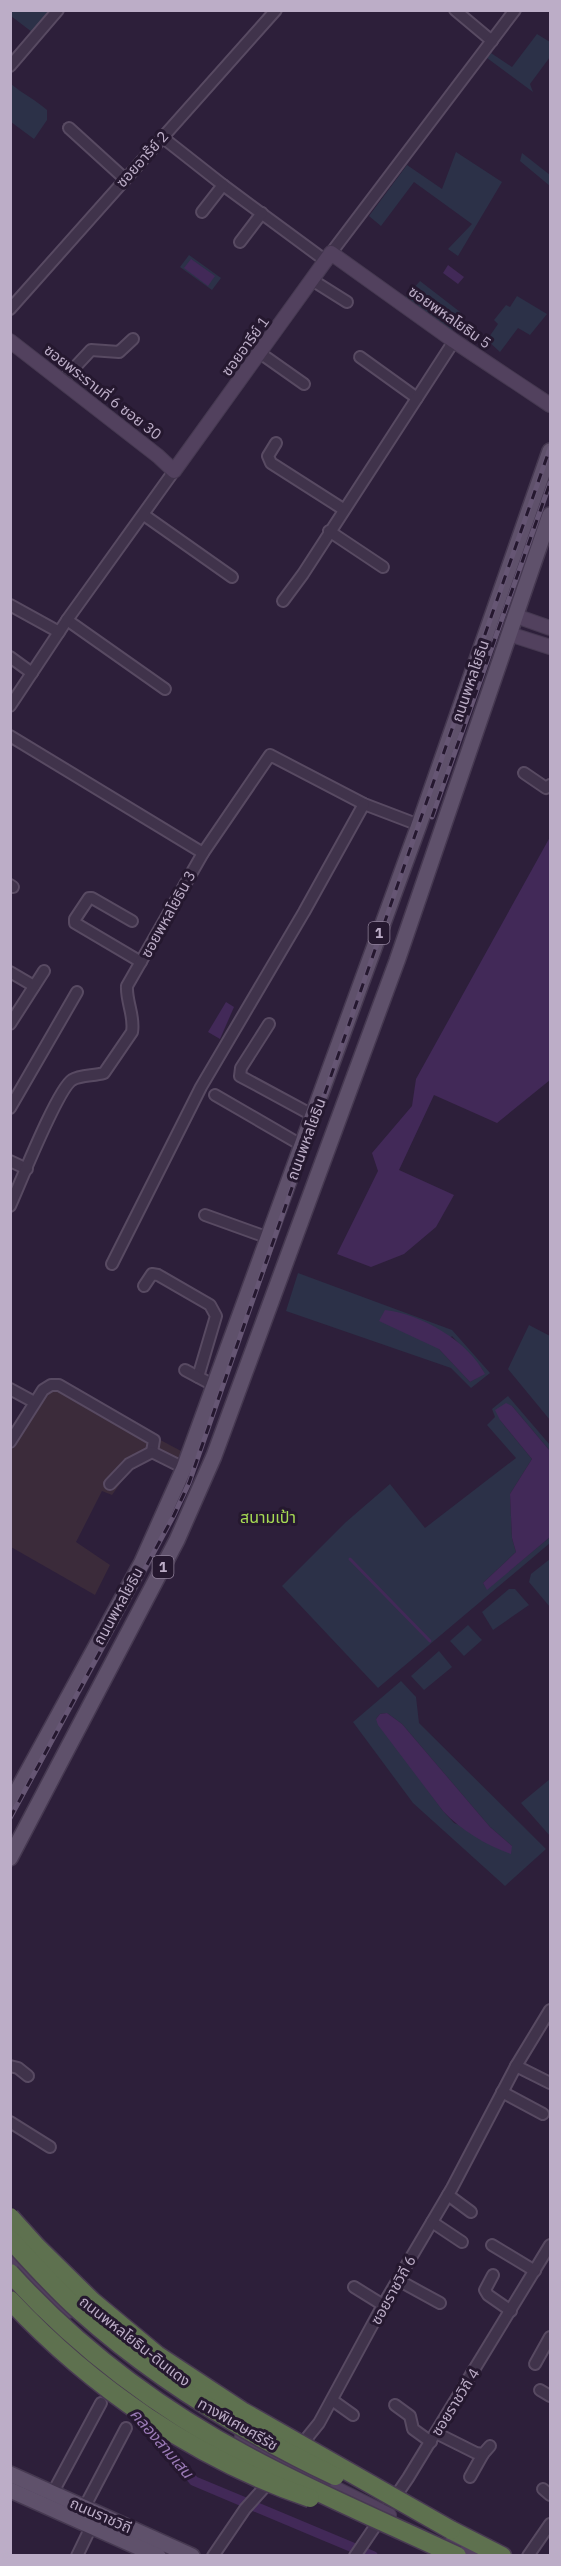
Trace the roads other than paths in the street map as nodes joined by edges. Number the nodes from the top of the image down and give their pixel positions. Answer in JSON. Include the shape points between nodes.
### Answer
{"nodes":[{"id":1,"x":58,"y":10,"type":"edge"},
{"id":2,"x":276,"y":10,"type":"edge"},
{"id":3,"x":454,"y":10,"type":"edge"},
{"id":4,"x":515,"y":10,"type":"edge"},
{"id":5,"x":492,"y":41,"type":"junction"},
{"id":6,"x":13,"y":58,"type":"edge"},
{"id":7,"x":69,"y":128,"type":"dead end"},
{"id":8,"x":162,"y":137,"type":"junction"},
{"id":9,"x":124,"y":178,"type":"junction"},
{"id":10,"x":223,"y":185,"type":"junction"},
{"id":11,"x":202,"y":212,"type":"dead end"},
{"id":12,"x":262,"y":213,"type":"junction"},
{"id":13,"x":240,"y":242,"type":"dead end"},
{"id":14,"x":329,"y":257,"type":"junction"},
{"id":15,"x":312,"y":280,"type":"junction"},
{"id":16,"x":347,"y":302,"type":"dead end"},
{"id":17,"x":10,"y":309,"type":"edge"},
{"id":18,"x":132,"y":339,"type":"dead end"},
{"id":19,"x":454,"y":342,"type":"junction"},
{"id":20,"x":12,"y":345,"type":"edge"},
{"id":21,"x":260,"y":353,"type":"junction"},
{"id":22,"x":360,"y":357,"type":"dead end"},
{"id":23,"x":63,"y":380,"type":"junction"},
{"id":24,"x":304,"y":384,"type":"dead end"},
{"id":25,"x":417,"y":398,"type":"junction"},
{"id":26,"x":550,"y":405,"type":"edge"},
{"id":27,"x":276,"y":443,"type":"dead end"},
{"id":28,"x":550,"y":451,"type":"edge"},
{"id":29,"x":174,"y":471,"type":"junction"},
{"id":30,"x":344,"y":509,"type":"junction"},
{"id":31,"x":144,"y":514,"type":"junction"},
{"id":32,"x":550,"y":515,"type":"edge"},
{"id":33,"x":329,"y":531,"type":"junction"},
{"id":34,"x":383,"y":567,"type":"dead end"},
{"id":35,"x":232,"y":577,"type":"dead end"},
{"id":36,"x":283,"y":601,"type":"dead end"},
{"id":37,"x":10,"y":605,"type":"edge"},
{"id":38,"x":494,"y":613,"type":"junction"},
{"id":39,"x":516,"y":616,"type":"junction"},
{"id":40,"x":67,"y":620,"type":"junction"},
{"id":41,"x":550,"y":628,"type":"edge"},
{"id":42,"x":59,"y":632,"type":"junction"},
{"id":43,"x":509,"y":634,"type":"junction"},
{"id":44,"x":550,"y":647,"type":"edge"},
{"id":45,"x":10,"y":657,"type":"edge"},
{"id":46,"x":33,"y":673,"type":"junction"},
{"id":47,"x":165,"y":689,"type":"dead end"},
{"id":48,"x":10,"y":706,"type":"edge"},
{"id":49,"x":10,"y":736,"type":"edge"},
{"id":50,"x":524,"y":773,"type":"dead end"},
{"id":51,"x":550,"y":785,"type":"edge"},
{"id":52,"x":364,"y":804,"type":"junction"},
{"id":53,"x":419,"y":825,"type":"junction"},
{"id":54,"x":440,"y":832,"type":"junction"},
{"id":55,"x":202,"y":853,"type":"junction"},
{"id":56,"x":132,"y":921,"type":"dead end"},
{"id":57,"x":141,"y":962,"type":"junction"},
{"id":58,"x":44,"y":971,"type":"dead end"},
{"id":59,"x":10,"y":972,"type":"edge"},
{"id":60,"x":34,"y":986,"type":"junction"},
{"id":61,"x":77,"y":992,"type":"dead end"},
{"id":62,"x":269,"y":1023,"type":"dead end"},
{"id":63,"x":10,"y":1024,"type":"edge"},
{"id":64,"x":215,"y":1095,"type":"dead end"},
{"id":65,"x":10,"y":1108,"type":"edge"},
{"id":66,"x":314,"y":1116,"type":"junction"},
{"id":67,"x":303,"y":1146,"type":"junction"},
{"id":68,"x":10,"y":1161,"type":"edge"},
{"id":69,"x":27,"y":1169,"type":"junction"},
{"id":70,"x":10,"y":1206,"type":"edge"},
{"id":71,"x":205,"y":1215,"type":"dead end"},
{"id":72,"x":269,"y":1238,"type":"junction"},
{"id":73,"x":264,"y":1254,"type":"junction"},
{"id":74,"x":287,"y":1262,"type":"junction"},
{"id":75,"x":112,"y":1263,"type":"dead end"},
{"id":76,"x":144,"y":1286,"type":"dead end"},
{"id":77,"x":185,"y":1370,"type":"dead end"},
{"id":78,"x":198,"y":1377,"type":"junction"},
{"id":79,"x":215,"y":1386,"type":"junction"},
{"id":80,"x":10,"y":1389,"type":"edge"},
{"id":81,"x":34,"y":1402,"type":"junction"},
{"id":82,"x":10,"y":1442,"type":"edge"},
{"id":83,"x":153,"y":1452,"type":"junction"},
{"id":84,"x":184,"y":1468,"type":"junction"},
{"id":85,"x":110,"y":1484,"type":"dead end"},
{"id":86,"x":72,"y":1690,"type":"junction"},
{"id":87,"x":91,"y":1702,"type":"junction"},
{"id":88,"x":12,"y":1797,"type":"edge"},
{"id":89,"x":10,"y":1858,"type":"edge"},
{"id":90,"x":550,"y":2010,"type":"edge"},
{"id":91,"x":10,"y":2066,"type":"edge"},
{"id":92,"x":516,"y":2066,"type":"junction"},
{"id":93,"x":28,"y":2076,"type":"dead end"},
{"id":94,"x":550,"y":2083,"type":"edge"},
{"id":95,"x":502,"y":2092,"type":"junction"},
{"id":96,"x":543,"y":2114,"type":"dead end"},
{"id":97,"x":10,"y":2122,"type":"edge"},
{"id":98,"x":50,"y":2147,"type":"dead end"},
{"id":99,"x":448,"y":2195,"type":"junction"},
{"id":100,"x":471,"y":2211,"type":"dead end"},
{"id":101,"x":10,"y":2217,"type":"edge"},
{"id":102,"x":432,"y":2222,"type":"junction"},
{"id":103,"x":10,"y":2239,"type":"edge"},
{"id":104,"x":462,"y":2241,"type":"dead end"},
{"id":105,"x":492,"y":2245,"type":"dead end"},
{"id":106,"x":550,"y":2245,"type":"edge"},
{"id":107,"x":10,"y":2254,"type":"edge"},
{"id":108,"x":547,"y":2260,"type":"edge"},
{"id":109,"x":535,"y":2271,"type":"junction"},
{"id":110,"x":10,"y":2273,"type":"edge"},
{"id":111,"x":493,"y":2275,"type":"dead end"},
{"id":112,"x":398,"y":2280,"type":"junction"},
{"id":113,"x":354,"y":2287,"type":"dead end"},
{"id":114,"x":10,"y":2300,"type":"edge"},
{"id":115,"x":440,"y":2303,"type":"dead end"},
{"id":116,"x":383,"y":2305,"type":"junction"},
{"id":117,"x":511,"y":2311,"type":"junction"},
{"id":118,"x":550,"y":2337,"type":"edge"},
{"id":119,"x":535,"y":2364,"type":"dead end"},
{"id":120,"x":540,"y":2390,"type":"dead end"},
{"id":121,"x":550,"y":2396,"type":"edge"},
{"id":122,"x":332,"y":2400,"type":"junction"},
{"id":123,"x":101,"y":2403,"type":"dead end"},
{"id":124,"x":394,"y":2405,"type":"dead end"},
{"id":125,"x":353,"y":2415,"type":"dead end"},
{"id":126,"x":126,"y":2428,"type":"dead end"},
{"id":127,"x":434,"y":2437,"type":"junction"},
{"id":128,"x":286,"y":2464,"type":"junction"},
{"id":129,"x":10,"y":2474,"type":"edge"},
{"id":130,"x":470,"y":2477,"type":"dead end"},
{"id":131,"x":10,"y":2490,"type":"edge"},
{"id":132,"x":52,"y":2493,"type":"junction"},
{"id":133,"x":84,"y":2508,"type":"junction"},
{"id":134,"x":377,"y":2514,"type":"junction"},
{"id":135,"x":550,"y":2524,"type":"edge"},
{"id":136,"x":91,"y":2527,"type":"junction"},
{"id":137,"x":451,"y":2530,"type":"junction"},
{"id":138,"x":120,"y":2540,"type":"junction"},
{"id":139,"x":359,"y":2550,"type":"edge"},
{"id":140,"x":77,"y":2556,"type":"edge"},
{"id":141,"x":142,"y":2556,"type":"edge"},
{"id":142,"x":158,"y":2556,"type":"edge"},
{"id":143,"x":192,"y":2556,"type":"edge"},
{"id":144,"x":213,"y":2556,"type":"edge"},
{"id":145,"x":457,"y":2556,"type":"edge"},
{"id":146,"x":474,"y":2556,"type":"edge"},
{"id":147,"x":502,"y":2556,"type":"edge"},
{"id":148,"x":528,"y":2556,"type":"edge"}],
"edges":[{"from":1,"to":6,"type":"street"},
{"from":2,"to":8,"type":"street","name":"ซอยอาร๊ย์ 2"},
{"from":3,"to":5,"type":"street"},
{"from":4,"to":5,"type":"street","name":"ซอยอารีย์ 1"},
{"from":5,"to":14,"type":"street","name":"ซอยอารีย์ 1"},
{"from":7,"to":9,"type":"street"},
{"from":8,"to":9,"type":"street","name":"ซอยอาร๊ย์ 2"},
{"from":8,"to":10,"type":"street"},
{"from":9,"to":17,"type":"street","name":"ซอยอาร๊ย์ 2"},
{"from":10,"to":11,"type":"street"},
{"from":10,"to":12,"type":"street"},
{"from":12,"to":13,"type":"street"},
{"from":12,"to":14,"type":"street"},
{"from":14,"to":15,"type":"street","name":"ซอยอารีย์ 1"},
{"from":14,"to":19,"type":"street","name":"ซอยพหลโยธิน 5"},
{"from":15,"to":16,"type":"street"},
{"from":15,"to":21,"type":"street","name":"ซอยอารีย์ 1"},
{"from":18,"to":23,"type":"street","via":[[118,352],[92,350]]},
{"from":19,"to":25,"type":"street"},
{"from":19,"to":26,"type":"street","name":"ซอยพหลโยธิน 5"},
{"from":20,"to":23,"type":"street","name":"ซอยพระรามที่ 6 ซอย 30"},
{"from":21,"to":24,"type":"street"},
{"from":21,"to":29,"type":"street","name":"ซอยอารีย์ 1"},
{"from":22,"to":25,"type":"street"},
{"from":23,"to":29,"type":"street","name":"ซอยพระรามที่ 6 ซอย 30"},
{"from":25,"to":30,"type":"street"},
{"from":27,"to":30,"type":"street","via":[[268,456],[271,463]]},
{"from":28,"to":38,"type":"main road","name":"ถนนพหลโยธิน","number":"1"},
{"from":29,"to":31,"type":"street","name":"ซอยอารีย์ 1"},
{"from":30,"to":33,"type":"street"},
{"from":31,"to":35,"type":"street"},
{"from":31,"to":40,"type":"street","name":"ซอยอารีย์ 1"},
{"from":32,"to":39,"type":"main road","name":"ถนนพหลโยธิน","number":"1"},
{"from":33,"to":34,"type":"street"},
{"from":33,"to":36,"type":"street"},
{"from":37,"to":42,"type":"street"},
{"from":38,"to":39,"type":"main road"},
{"from":38,"to":53,"type":"main road","name":"ถนนพหลโยธิน","number":"1"},
{"from":39,"to":41,"type":"street"},
{"from":39,"to":43,"type":"main road","name":"ถนนพหลโยธิน","number":"1"},
{"from":40,"to":42,"type":"street","name":"ซอยอารีย์ 1"},
{"from":40,"to":47,"type":"street"},
{"from":42,"to":46,"type":"street","name":"ซอยอารีย์ 1"},
{"from":43,"to":44,"type":"street"},
{"from":43,"to":54,"type":"main road","name":"ถนนพหลโยธิน","number":"1"},
{"from":45,"to":46,"type":"street"},
{"from":46,"to":48,"type":"street","name":"ซอยอารีย์ 1"},
{"from":49,"to":55,"type":"street"},
{"from":50,"to":51,"type":"street","via":[[546,788]]},
{"from":52,"to":53,"type":"street","name":"ซอยพหลโยธิน 3"},
{"from":52,"to":55,"type":"street","name":"ซอยพหลโยธิน 3","via":[[270,755]]},
{"from":52,"to":75,"type":"street","via":[[201,1087]]},
{"from":53,"to":54,"type":"main road"},
{"from":53,"to":66,"type":"main road","name":"ถนนพหลโยธิน","number":"1"},
{"from":54,"to":74,"type":"main road","name":"ถนนพหลโยธิน","number":"1"},
{"from":55,"to":57,"type":"street","name":"ซอยพหลโยธิน 3"},
{"from":56,"to":57,"type":"street","via":[[89,898],[75,923]]},
{"from":57,"to":69,"type":"street","name":"ซอยพหลโยธิน 3","via":[[127,986],[132,1032],[104,1073],[68,1083]]},
{"from":58,"to":60,"type":"street"},
{"from":59,"to":60,"type":"street"},
{"from":60,"to":63,"type":"street"},
{"from":61,"to":65,"type":"street"},
{"from":62,"to":66,"type":"street","via":[[240,1076]]},
{"from":64,"to":67,"type":"street"},
{"from":66,"to":67,"type":"main road","name":"ถนนพหลโยธิน","number":"1"},
{"from":67,"to":72,"type":"main road","name":"ถนนพหลโยธิน","number":"1"},
{"from":68,"to":69,"type":"street"},
{"from":69,"to":70,"type":"street","name":"ซอยพหลโยธิน 3"},
{"from":71,"to":72,"type":"street"},
{"from":72,"to":73,"type":"main road","name":"ถนนพหลโยธิน","number":"1"},
{"from":73,"to":74,"type":"main road"},
{"from":73,"to":79,"type":"main road","name":"ถนนพหลโยธิน","number":"1"},
{"from":74,"to":87,"type":"main road","name":"ถนนพหลโยธิน","number":"1","via":[[189,1515]]},
{"from":76,"to":78,"type":"street","via":[[152,1274],[158,1275],[210,1305],[216,1316]]},
{"from":77,"to":78,"type":"street"},
{"from":78,"to":79,"type":"street"},
{"from":79,"to":84,"type":"main road","name":"ถนนพหลโยธิน","number":"1"},
{"from":80,"to":81,"type":"street"},
{"from":81,"to":82,"type":"street"},
{"from":81,"to":83,"type":"street","via":[[43,1390],[59,1385],[154,1440]]},
{"from":83,"to":84,"type":"street"},
{"from":83,"to":85,"type":"street","via":[[129,1464]]},
{"from":84,"to":86,"type":"main road","name":"ถนนพหลโยธิน","number":"1","via":[[142,1562]]},
{"from":86,"to":87,"type":"main road"},
{"from":86,"to":88,"type":"main road","name":"ถนนพหลโยธิน","number":"1"},
{"from":87,"to":89,"type":"main road","name":"ถนนพหลโยธิน","number":"1"},
{"from":90,"to":92,"type":"street","name":"ซอยราชวิถี 6"},
{"from":91,"to":93,"type":"street"},
{"from":92,"to":94,"type":"street"},
{"from":92,"to":95,"type":"street","name":"ซอยราชวิถี 6"},
{"from":95,"to":96,"type":"street"},
{"from":95,"to":99,"type":"street","name":"ซอยราชวิถี 6"},
{"from":97,"to":98,"type":"street"},
{"from":99,"to":100,"type":"street"},
{"from":99,"to":102,"type":"street","name":"ซอยราชวิถี 6"},
{"from":101,"to":137,"type":"highway","bridge":true,"via":[[92,2301],[157,2355],[242,2411]]},
{"from":102,"to":104,"type":"street"},
{"from":102,"to":112,"type":"street","name":"ซอยราชวิถี 6"},
{"from":103,"to":137,"type":"highway","name":"ทางพิเศษศรีรัช","bridge":true,"via":[[79,2311],[155,2373],[279,2448]]},
{"from":105,"to":109,"type":"street"},
{"from":106,"to":108,"type":"street","name":"ซอยราชวิถี 4"},
{"from":107,"to":128,"type":"street","name":"ถนนพหลโยธิน-ดินแดง","via":[[56,2301],[152,2379]]},
{"from":108,"to":109,"type":"street","name":"ซอยราชวิถี 4"},
{"from":109,"to":117,"type":"street","name":"ซอยราชวิถี 4"},
{"from":110,"to":134,"type":"highway","name":"ทางพิเศษศรีรัช","bridge":true,"via":[[62,2326],[180,2416],[248,2456]]},
{"from":111,"to":117,"type":"street","via":[[486,2290],[488,2295]]},
{"from":112,"to":115,"type":"street"},
{"from":112,"to":116,"type":"street","name":"ซอยราชวิถี 6"},
{"from":113,"to":116,"type":"street"},
{"from":114,"to":134,"type":"highway","bridge":true,"via":[[103,2384],[162,2426],[258,2478],[316,2500]]},
{"from":116,"to":122,"type":"street","name":"ซอยราชวิถี 6"},
{"from":117,"to":127,"type":"street","name":"ซอยราชวิถี 4"},
{"from":118,"to":119,"type":"street"},
{"from":120,"to":121,"type":"street"},
{"from":122,"to":125,"type":"street"},
{"from":122,"to":128,"type":"street","name":"ซอยราชวิถี 6"},
{"from":123,"to":132,"type":"street"},
{"from":124,"to":127,"type":"street","via":[[410,2416],[413,2429]]},
{"from":126,"to":133,"type":"street"},
{"from":127,"to":130,"type":"street","via":[[476,2453],[486,2450]]},
{"from":127,"to":134,"type":"street","name":"ซอยราชวิถี 4"},
{"from":128,"to":134,"type":"street","name":"ถนนพหลโยธิน-ดินแดง"},
{"from":128,"to":144,"type":"street","name":"ซอยราชวิถี 6","via":[[245,2509]]},
{"from":129,"to":132,"type":"main road","name":"ถนนราชวิถี"},
{"from":131,"to":136,"type":"main road","name":"ถนนราชวิถี"},
{"from":132,"to":133,"type":"main road","name":"ถนนราชวิถี"},
{"from":133,"to":143,"type":"main road","name":"ถนนราชวิถี"},
{"from":134,"to":139,"type":"street","name":"ซอยราชวิถี 4"},
{"from":134,"to":145,"type":"highway","name":"ทางพิเศษศรีรัช","bridge":true},
{"from":134,"to":146,"type":"street","name":"ถนนพหลโยธิน-ดินแดง"},
{"from":135,"to":148,"type":"street"},
{"from":136,"to":138,"type":"main road","name":"ถนนราชวิถี"},
{"from":136,"to":140,"type":"street"},
{"from":137,"to":147,"type":"highway","name":"ทางพิเศษศรีรัช"},
{"from":138,"to":141,"type":"main road","name":"ถนนราชวิถี"},
{"from":138,"to":142,"type":"main road","name":"ถนนราชวิถี"}]}
